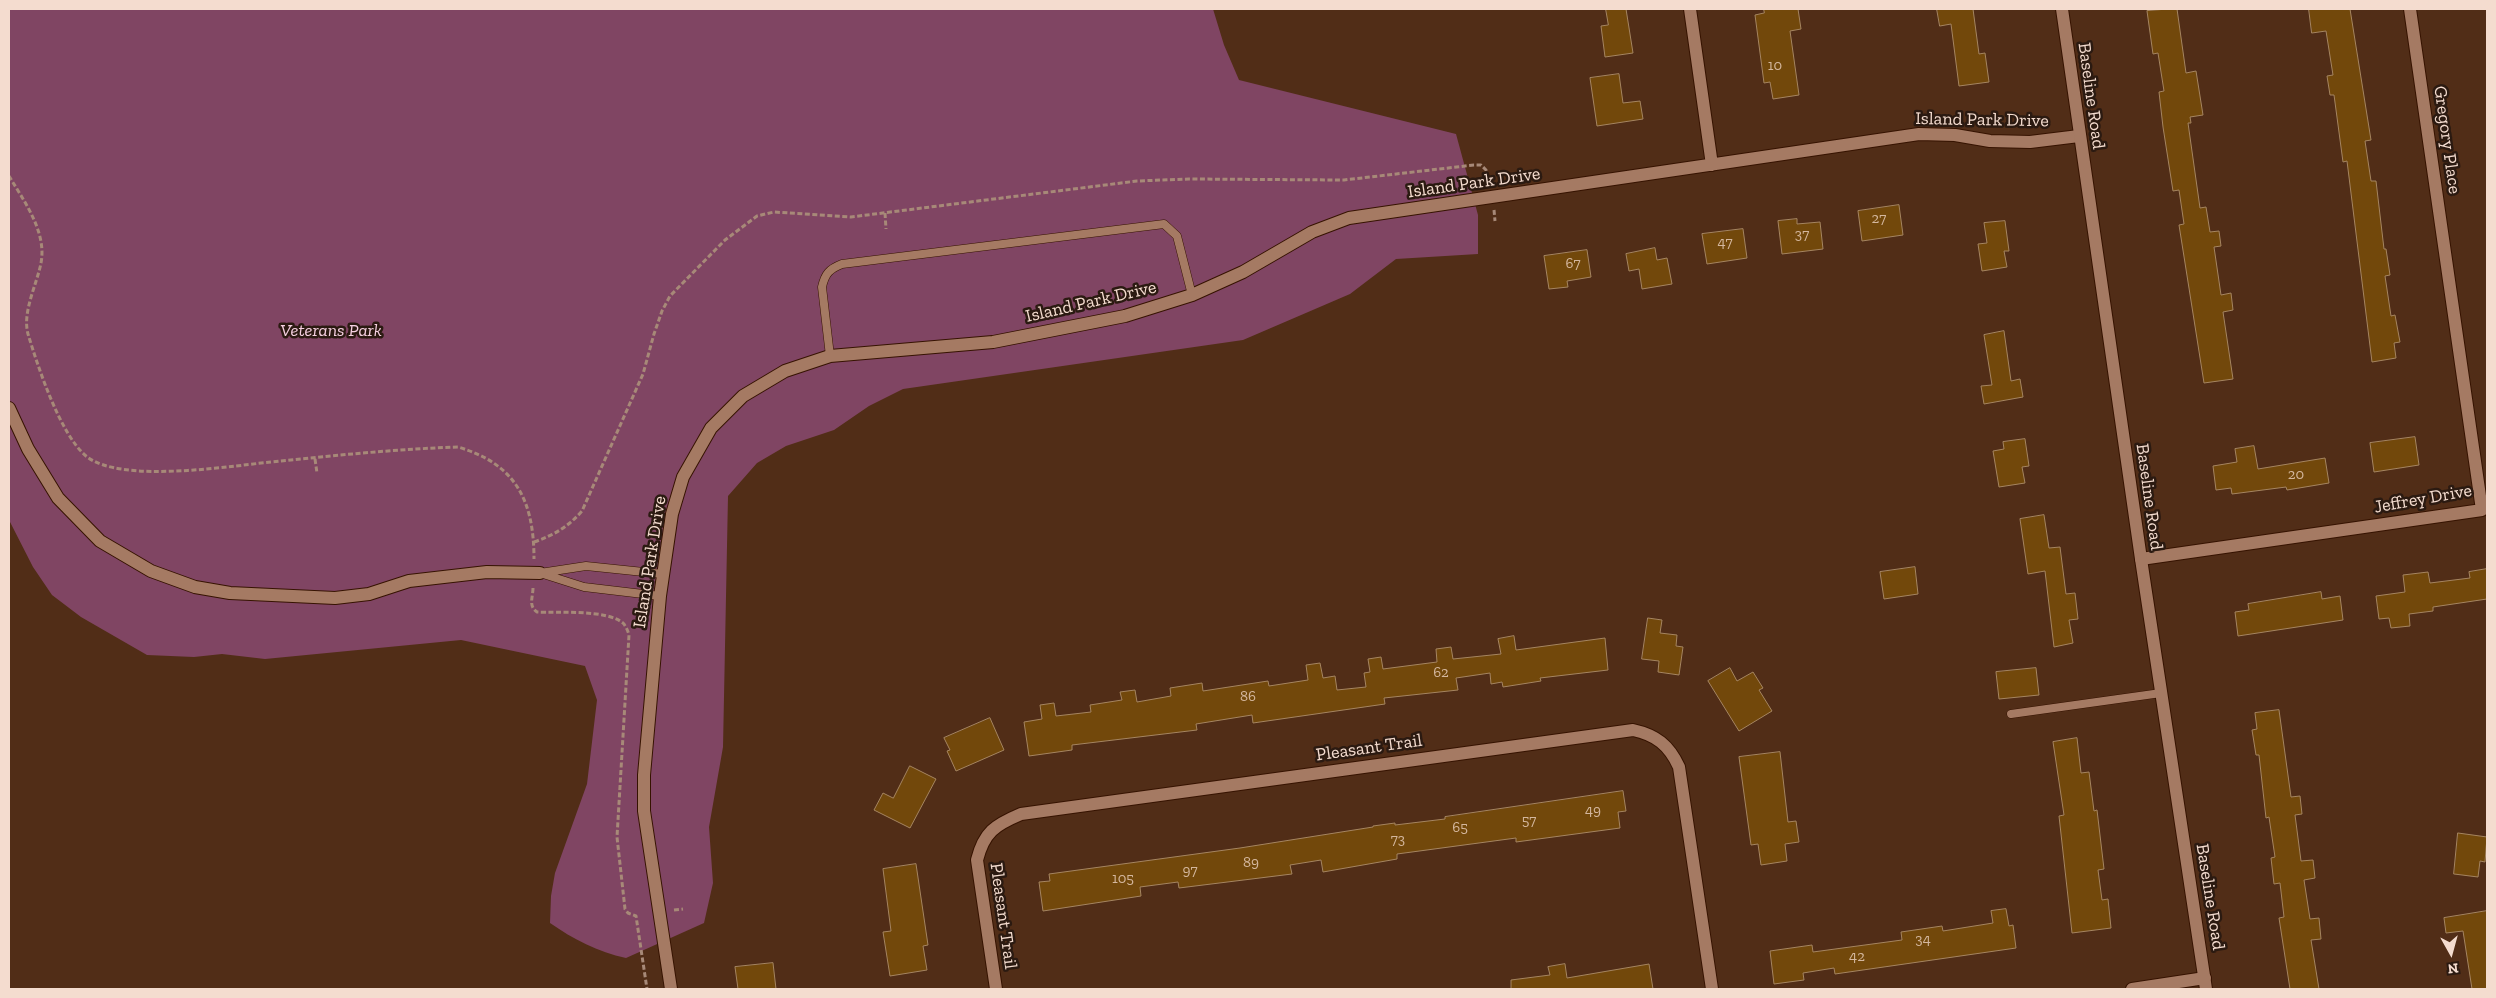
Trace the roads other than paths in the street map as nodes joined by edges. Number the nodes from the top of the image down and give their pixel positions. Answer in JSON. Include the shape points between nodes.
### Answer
{"nodes":[{"id":1,"x":1690,"y":9,"type":"edge"},
{"id":2,"x":2062,"y":9,"type":"edge"},
{"id":3,"x":2410,"y":9,"type":"edge"},
{"id":4,"x":2079,"y":136,"type":"junction"},
{"id":5,"x":1712,"y":165,"type":"junction"},
{"id":6,"x":2449,"y":277,"type":"joint"},
{"id":7,"x":1192,"y":295,"type":"junction"},
{"id":8,"x":830,"y":356,"type":"junction"},
{"id":9,"x":9,"y":408,"type":"edge"},
{"id":10,"x":2141,"y":559,"type":"junction"},
{"id":11,"x":537,"y":572,"type":"junction"},
{"id":12,"x":664,"y":574,"type":"junction"},
{"id":13,"x":660,"y":596,"type":"junction"},
{"id":14,"x":2161,"y":693,"type":"junction"},
{"id":15,"x":2011,"y":714,"type":"dead end"},
{"id":16,"x":2205,"y":984,"type":"edge"},
{"id":17,"x":671,"y":989,"type":"edge"},
{"id":18,"x":996,"y":989,"type":"edge"},
{"id":19,"x":1712,"y":989,"type":"edge"},
{"id":20,"x":2132,"y":989,"type":"edge"}],
"edges":[{"from":1,"to":5,"type":"street"},
{"from":2,"to":4,"type":"street","name":"Baseline Road"},
{"from":3,"to":6,"type":"street","name":"Gregory Place"},
{"from":4,"to":5,"type":"street","name":"Island Park Drive","via":[[2030,142],[1919,134]]},
{"from":4,"to":10,"type":"street","name":"Baseline Road"},
{"from":5,"to":7,"type":"street","name":"Island Park Drive","via":[[1349,218],[1312,232],[1243,272]]},
{"from":6,"to":10,"type":"street","name":"Jeffrey Drive","via":[[2482,510]]},
{"from":7,"to":8,"type":"street","name":"Island Park Drive","via":[[1125,316],[993,342]]},
{"from":7,"to":8,"type":"lane","via":[[1177,236],[1164,224],[842,264],[824,276],[822,287]]},
{"from":8,"to":12,"type":"street","name":"Island Park Drive","via":[[785,371],[743,396],[711,428],[682,477],[672,514]]},
{"from":9,"to":11,"type":"street","via":[[28,449],[58,498],[100,541],[151,571],[195,587],[230,593],[335,598],[369,594],[409,581],[486,572]]},
{"from":10,"to":14,"type":"street","name":"Baseline Road"},
{"from":11,"to":12,"type":"lane","via":[[586,566]]},
{"from":11,"to":13,"type":"lane","via":[[584,586]]},
{"from":12,"to":13,"type":"street","name":"Island Park Drive"},
{"from":13,"to":17,"type":"street","name":"Island Park Drive","via":[[644,775],[644,811]]},
{"from":14,"to":15,"type":"lane"},
{"from":14,"to":16,"type":"street","name":"Baseline Road"},
{"from":16,"to":20,"type":"street"},
{"from":18,"to":19,"type":"street","name":"Pleasant Trail","via":[[977,860],[989,832],[1021,814],[1633,730],[1648,733],[1662,741],[1679,767]]}]}
